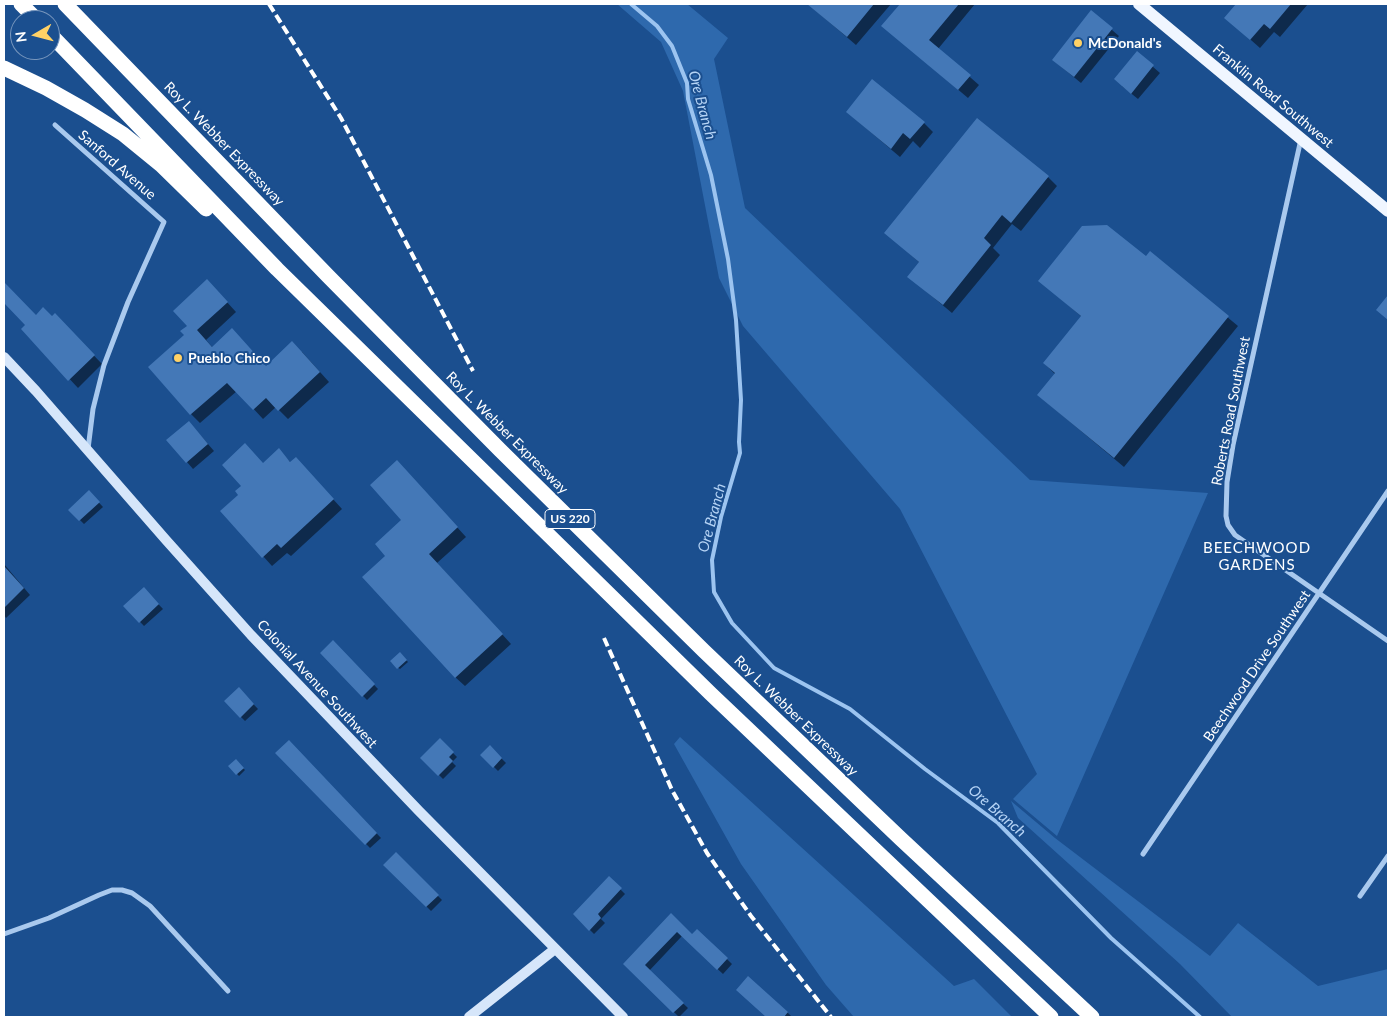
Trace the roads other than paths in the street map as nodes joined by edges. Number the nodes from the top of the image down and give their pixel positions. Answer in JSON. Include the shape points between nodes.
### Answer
{"nodes":[{"id":1,"x":65,"y":4,"type":"edge"},
{"id":2,"x":1139,"y":4,"type":"edge"},
{"id":3,"x":60,"y":44,"type":"edge"},
{"id":4,"x":4,"y":68,"type":"edge"},
{"id":5,"x":55,"y":125,"type":"dead end"},
{"id":6,"x":1301,"y":139,"type":"junction"},
{"id":7,"x":1388,"y":211,"type":"edge"},
{"id":8,"x":277,"y":269,"type":"junction"},
{"id":9,"x":4,"y":357,"type":"edge"},
{"id":10,"x":88,"y":450,"type":"junction"},
{"id":11,"x":1388,"y":490,"type":"edge"},
{"id":12,"x":1320,"y":593,"type":"junction"},
{"id":13,"x":1388,"y":641,"type":"edge"},
{"id":14,"x":1143,"y":854,"type":"dead end"},
{"id":15,"x":1388,"y":856,"type":"edge"},
{"id":16,"x":1360,"y":896,"type":"dead end"},
{"id":17,"x":4,"y":934,"type":"edge"},
{"id":18,"x":555,"y":949,"type":"junction"},
{"id":19,"x":228,"y":991,"type":"dead end"},
{"id":20,"x":469,"y":1017,"type":"edge"},
{"id":21,"x":623,"y":1017,"type":"edge"},
{"id":22,"x":1051,"y":1017,"type":"edge"},
{"id":23,"x":1092,"y":1017,"type":"edge"}],
"edges":[{"from":1,"to":23,"type":"highway","name":"Roy L. Webber Expressway","number":"US 220","via":[[511,461],[704,651]]},
{"from":2,"to":6,"type":"main road","name":"Franklin Road Southwest"},
{"from":3,"to":8,"type":"highway","number":"US 220"},
{"from":4,"to":8,"type":"highway","via":[[54,92],[123,134],[161,165],[200,205]]},
{"from":5,"to":10,"type":"street","name":"Sanford Avenue","via":[[164,222],[104,366],[93,409]]},
{"from":6,"to":7,"type":"main road","name":"Franklin Road Southwest"},
{"from":6,"to":12,"type":"street","name":"Roberts Road Southwest","via":[[1233,445],[1226,516],[1235,535]]},
{"from":8,"to":22,"type":"highway","number":"US 220","via":[[697,681]]},
{"from":9,"to":10,"type":"main road","name":"Colonial Avenue Southwest"},
{"from":10,"to":18,"type":"main road","name":"Colonial Avenue Southwest","via":[[252,635]]},
{"from":11,"to":12,"type":"street","name":"Beechwood Drive Southwest"},
{"from":12,"to":13,"type":"street","name":"Roberts Road Southwest"},
{"from":12,"to":14,"type":"street","name":"Beechwood Drive Southwest"},
{"from":15,"to":16,"type":"street"},
{"from":17,"to":19,"type":"street","via":[[50,918],[112,890],[122,890],[150,906]]},
{"from":18,"to":20,"type":"main road"},
{"from":18,"to":21,"type":"main road","name":"Colonial Avenue Southwest"}]}
